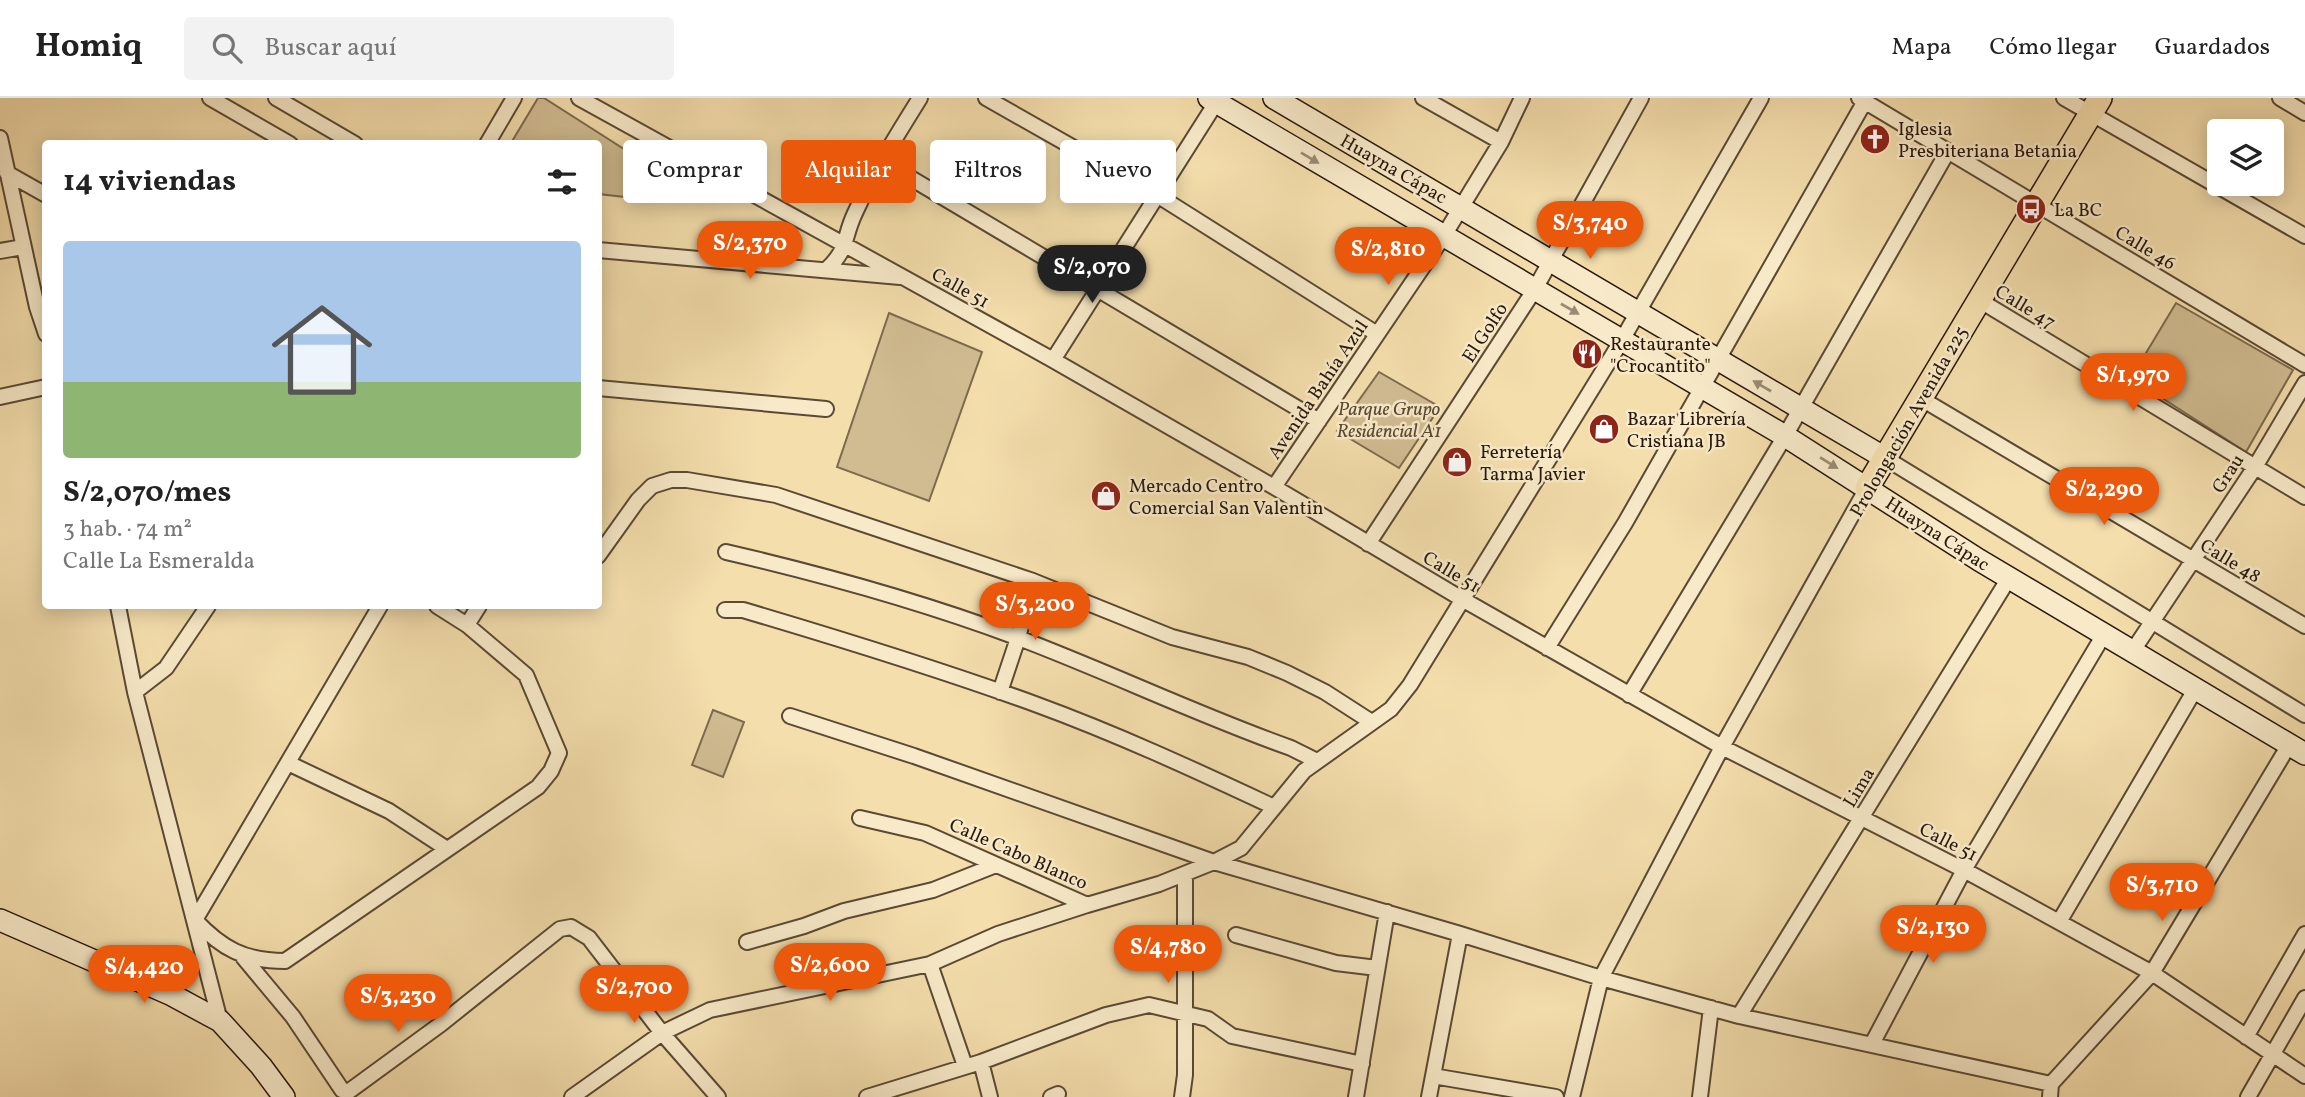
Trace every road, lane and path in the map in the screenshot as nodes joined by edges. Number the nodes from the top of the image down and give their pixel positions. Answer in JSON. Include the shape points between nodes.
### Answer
{"nodes":[{"id":1,"x":210,"y":98,"type":"edge"},
{"id":2,"x":276,"y":98,"type":"edge"},
{"id":3,"x":514,"y":98,"type":"edge"},
{"id":4,"x":579,"y":98,"type":"edge"},
{"id":5,"x":920,"y":98,"type":"edge"},
{"id":6,"x":986,"y":98,"type":"edge"},
{"id":7,"x":1274,"y":98,"type":"edge"},
{"id":8,"x":1423,"y":98,"type":"edge"},
{"id":9,"x":1522,"y":98,"type":"edge"},
{"id":10,"x":1641,"y":98,"type":"edge"},
{"id":11,"x":1761,"y":98,"type":"edge"},
{"id":12,"x":2064,"y":98,"type":"edge"},
{"id":13,"x":2280,"y":98,"type":"edge"},
{"id":14,"x":1215,"y":99,"type":"edge"},
{"id":15,"x":1862,"y":100,"type":"edge"},
{"id":16,"x":2095,"y":106,"type":"edge"},
{"id":17,"x":2305,"y":113,"type":"edge"},
{"id":18,"x":0,"y":138,"type":"edge"},
{"id":19,"x":283,"y":140,"type":"edge"},
{"id":20,"x":348,"y":140,"type":"edge"},
{"id":21,"x":489,"y":140,"type":"edge"},
{"id":22,"x":894,"y":140,"type":"edge"},
{"id":23,"x":1060,"y":140,"type":"edge"},
{"id":24,"x":1500,"y":142,"type":"junction"},
{"id":25,"x":1948,"y":151,"type":"junction"},
{"id":26,"x":1176,"y":164,"type":"edge"},
{"id":27,"x":7,"y":173,"type":"junction"},
{"id":28,"x":916,"y":180,"type":"edge"},
{"id":29,"x":42,"y":193,"type":"edge"},
{"id":30,"x":860,"y":203,"type":"edge"},
{"id":31,"x":1152,"y":203,"type":"edge"},
{"id":32,"x":1170,"y":203,"type":"edge"},
{"id":33,"x":2037,"y":204,"type":"junction"},
{"id":34,"x":1461,"y":208,"type":"junction"},
{"id":35,"x":2305,"y":236,"type":"edge"},
{"id":36,"x":1443,"y":237,"type":"junction"},
{"id":37,"x":846,"y":244,"type":"junction"},
{"id":38,"x":23,"y":247,"type":"junction"},
{"id":39,"x":602,"y":250,"type":"edge"},
{"id":40,"x":0,"y":251,"type":"edge"},
{"id":41,"x":1550,"y":262,"type":"junction"},
{"id":42,"x":826,"y":270,"type":"junction"},
{"id":43,"x":905,"y":277,"type":"junction"},
{"id":44,"x":1099,"y":289,"type":"junction"},
{"id":45,"x":1535,"y":289,"type":"junction"},
{"id":46,"x":1979,"y":300,"type":"junction"},
{"id":47,"x":1637,"y":313,"type":"junction"},
{"id":48,"x":42,"y":319,"type":"edge"},
{"id":49,"x":1377,"y":334,"type":"junction"},
{"id":50,"x":1622,"y":340,"type":"junction"},
{"id":51,"x":1053,"y":360,"type":"junction"},
{"id":52,"x":1718,"y":360,"type":"junction"},
{"id":53,"x":2305,"y":365,"type":"edge"},
{"id":54,"x":2305,"y":383,"type":"edge"},
{"id":55,"x":42,"y":388,"type":"edge"},
{"id":56,"x":1703,"y":388,"type":"junction"},
{"id":57,"x":602,"y":390,"type":"edge"},
{"id":58,"x":0,"y":397,"type":"edge"},
{"id":59,"x":1920,"y":398,"type":"junction"},
{"id":60,"x":1800,"y":408,"type":"junction"},
{"id":61,"x":826,"y":409,"type":"dead end"},
{"id":62,"x":1319,"y":421,"type":"junction"},
{"id":63,"x":1785,"y":436,"type":"junction"},
{"id":64,"x":1885,"y":458,"type":"junction"},
{"id":65,"x":2255,"y":467,"type":"junction"},
{"id":66,"x":1273,"y":487,"type":"junction"},
{"id":67,"x":1867,"y":488,"type":"junction"},
{"id":68,"x":2305,"y":497,"type":"edge"},
{"id":69,"x":1368,"y":544,"type":"junction"},
{"id":70,"x":602,"y":550,"type":"edge"},
{"id":71,"x":726,"y":552,"type":"dead end"},
{"id":72,"x":2193,"y":560,"type":"junction"},
{"id":73,"x":2009,"y":578,"type":"junction"},
{"id":74,"x":1033,"y":580,"type":"junction"},
{"id":75,"x":1462,"y":599,"type":"junction"},
{"id":76,"x":119,"y":609,"type":"edge"},
{"id":77,"x":206,"y":609,"type":"edge"},
{"id":78,"x":378,"y":609,"type":"edge"},
{"id":79,"x":442,"y":609,"type":"edge"},
{"id":80,"x":477,"y":609,"type":"edge"},
{"id":81,"x":725,"y":610,"type":"dead end"},
{"id":82,"x":2153,"y":621,"type":"junction"},
{"id":83,"x":467,"y":625,"type":"junction"},
{"id":84,"x":2305,"y":626,"type":"edge"},
{"id":85,"x":2103,"y":636,"type":"junction"},
{"id":86,"x":1018,"y":638,"type":"junction"},
{"id":87,"x":1546,"y":648,"type":"junction"},
{"id":88,"x":2132,"y":652,"type":"junction"},
{"id":89,"x":2196,"y":688,"type":"junction"},
{"id":90,"x":135,"y":692,"type":"junction"},
{"id":91,"x":1000,"y":692,"type":"junction"},
{"id":92,"x":1629,"y":695,"type":"junction"},
{"id":93,"x":2305,"y":715,"type":"edge"},
{"id":94,"x":790,"y":716,"type":"dead end"},
{"id":95,"x":1370,"y":721,"type":"junction"},
{"id":96,"x":1722,"y":747,"type":"junction"},
{"id":97,"x":2297,"y":749,"type":"edge"},
{"id":98,"x":1317,"y":761,"type":"junction"},
{"id":99,"x":288,"y":763,"type":"junction"},
{"id":100,"x":1274,"y":807,"type":"junction"},
{"id":101,"x":860,"y":818,"type":"dead end"},
{"id":102,"x":1862,"y":818,"type":"junction"},
{"id":103,"x":447,"y":849,"type":"junction"},
{"id":104,"x":1214,"y":862,"type":"junction"},
{"id":105,"x":996,"y":865,"type":"junction"},
{"id":106,"x":1964,"y":870,"type":"junction"},
{"id":107,"x":1185,"y":874,"type":"junction"},
{"id":108,"x":1087,"y":905,"type":"junction"},
{"id":109,"x":1387,"y":912,"type":"junction"},
{"id":110,"x":0,"y":920,"type":"edge"},
{"id":111,"x":195,"y":920,"type":"junction"},
{"id":112,"x":2059,"y":922,"type":"junction"},
{"id":113,"x":1460,"y":934,"type":"junction"},
{"id":114,"x":2305,"y":934,"type":"edge"},
{"id":115,"x":1236,"y":935,"type":"dead end"},
{"id":116,"x":747,"y":942,"type":"dead end"},
{"id":117,"x":243,"y":957,"type":"junction"},
{"id":118,"x":930,"y":964,"type":"junction"},
{"id":119,"x":1377,"y":968,"type":"junction"},
{"id":120,"x":2151,"y":974,"type":"junction"},
{"id":121,"x":1601,"y":978,"type":"junction"},
{"id":122,"x":2305,"y":998,"type":"edge"},
{"id":123,"x":1711,"y":1008,"type":"junction"},
{"id":124,"x":1185,"y":1014,"type":"junction"},
{"id":125,"x":1739,"y":1016,"type":"junction"},
{"id":126,"x":220,"y":1021,"type":"junction"},
{"id":127,"x":662,"y":1033,"type":"junction"},
{"id":128,"x":2246,"y":1037,"type":"junction"},
{"id":129,"x":1872,"y":1044,"type":"junction"},
{"id":130,"x":2272,"y":1054,"type":"junction"},
{"id":131,"x":981,"y":1062,"type":"junction"},
{"id":132,"x":1362,"y":1064,"type":"junction"},
{"id":133,"x":965,"y":1066,"type":"junction"},
{"id":134,"x":1433,"y":1076,"type":"junction"},
{"id":135,"x":2305,"y":1076,"type":"edge"},
{"id":136,"x":2051,"y":1091,"type":"edge"},
{"id":137,"x":349,"y":1094,"type":"edge"},
{"id":138,"x":284,"y":1097,"type":"edge"},
{"id":139,"x":572,"y":1097,"type":"edge"},
{"id":140,"x":718,"y":1097,"type":"edge"},
{"id":141,"x":867,"y":1097,"type":"edge"},
{"id":142,"x":990,"y":1097,"type":"edge"},
{"id":143,"x":1182,"y":1097,"type":"edge"},
{"id":144,"x":1356,"y":1097,"type":"edge"},
{"id":145,"x":1429,"y":1097,"type":"edge"},
{"id":146,"x":1556,"y":1097,"type":"edge"},
{"id":147,"x":1572,"y":1097,"type":"edge"},
{"id":148,"x":1700,"y":1097,"type":"edge"},
{"id":149,"x":2248,"y":1097,"type":"edge"}],
"edges":[{"from":1,"to":19,"type":"street"},
{"from":2,"to":20,"type":"street"},
{"from":3,"to":21,"type":"street"},
{"from":4,"to":37,"type":"street","name":"Calle 51"},
{"from":5,"to":22,"type":"street"},
{"from":6,"to":23,"type":"street"},
{"from":7,"to":34,"type":"main road","name":"Huayna Cápac"},
{"from":8,"to":24,"type":"street"},
{"from":9,"to":24,"type":"street","name":"Avenida Bahía Azul"},
{"from":10,"to":41,"type":"street","name":"El Golfo"},
{"from":11,"to":47,"type":"street","name":"Calle Cabo Blanco"},
{"from":12,"to":16,"type":"street"},
{"from":13,"to":17,"type":"street"},
{"from":14,"to":26,"type":"street"},
{"from":14,"to":36,"type":"main road","name":"Huayna Cápac","one_way":true},
{"from":15,"to":25,"type":"street","name":"Calle 46"},
{"from":15,"to":52,"type":"street"},
{"from":16,"to":33,"type":"main road","name":"Prolongación Avenida 225"},
{"from":16,"to":35,"type":"street"},
{"from":18,"to":27,"type":"street"},
{"from":24,"to":34,"type":"street","name":"Avenida Bahía Azul"},
{"from":25,"to":33,"type":"street","name":"Calle 46"},
{"from":25,"to":60,"type":"street"},
{"from":27,"to":29,"type":"street"},
{"from":27,"to":38,"type":"street"},
{"from":28,"to":44,"type":"street"},
{"from":30,"to":37,"type":"street"},
{"from":31,"to":44,"type":"street"},
{"from":32,"to":49,"type":"street"},
{"from":33,"to":46,"type":"main road","name":"Prolongación Avenida 225"},
{"from":33,"to":53,"type":"street","name":"Calle 46"},
{"from":34,"to":36,"type":"street","name":"Avenida Bahía Azul"},
{"from":34,"to":41,"type":"main road","name":"Huayna Cápac"},
{"from":36,"to":45,"type":"main road","name":"Huayna Cápac"},
{"from":36,"to":49,"type":"street","name":"Avenida Bahía Azul"},
{"from":37,"to":42,"type":"street"},
{"from":37,"to":43,"type":"street","name":"Calle 51"},
{"from":38,"to":40,"type":"street"},
{"from":38,"to":48,"type":"street"},
{"from":39,"to":42,"type":"street"},
{"from":41,"to":45,"type":"street","name":"El Golfo"},
{"from":41,"to":47,"type":"main road","name":"Huayna Cápac"},
{"from":42,"to":43,"type":"street"},
{"from":43,"to":51,"type":"street","name":"Calle 51"},
{"from":44,"to":51,"type":"street"},
{"from":44,"to":62,"type":"street"},
{"from":45,"to":50,"type":"main road","name":"Huayna Cápac","one_way":true},
{"from":45,"to":69,"type":"street","name":"El Golfo"},
{"from":46,"to":59,"type":"main road","name":"Prolongación Avenida 225"},
{"from":46,"to":65,"type":"street","name":"Calle 47"},
{"from":47,"to":50,"type":"street","name":"Calle Cabo Blanco"},
{"from":47,"to":52,"type":"main road","name":"Huayna Cápac"},
{"from":49,"to":62,"type":"street","name":"Avenida Bahía Azul"},
{"from":50,"to":56,"type":"main road","name":"Huayna Cápac"},
{"from":50,"to":75,"type":"street","name":"Calle Cabo Blanco"},
{"from":51,"to":66,"type":"street","name":"Calle 51"},
{"from":52,"to":56,"type":"street"},
{"from":60,"to":52,"type":"main road","name":"Huayna Cápac","one_way":true},
{"from":54,"to":65,"type":"street","name":"Grau"},
{"from":55,"to":58,"type":"street"},
{"from":56,"to":63,"type":"main road","name":"Huayna Cápac"},
{"from":56,"to":87,"type":"street"},
{"from":57,"to":61,"type":"street"},
{"from":59,"to":64,"type":"main road","name":"Prolongación Avenida 225"},
{"from":59,"to":72,"type":"street","name":"Calle 48"},
{"from":60,"to":63,"type":"street"},
{"from":60,"to":64,"type":"main road","name":"Huayna Cápac"},
{"from":62,"to":66,"type":"street","name":"Avenida Bahía Azul"},
{"from":63,"to":67,"type":"main road","name":"Huayna Cápac","one_way":true},
{"from":63,"to":92,"type":"street"},
{"from":64,"to":67,"type":"main road","name":"Prolongación Avenida 225"},
{"from":64,"to":82,"type":"street","name":"Huayna Cápac"},
{"from":65,"to":68,"type":"street","name":"Calle 47"},
{"from":65,"to":72,"type":"street","name":"Grau"},
{"from":66,"to":69,"type":"street","name":"Calle 51"},
{"from":67,"to":73,"type":"main road","name":"Huayna Cápac"},
{"from":67,"to":96,"type":"street","name":"Prolongación Avenida 225"},
{"from":69,"to":75,"type":"street","name":"Calle 51"},
{"from":70,"to":74,"type":"street","via":[[652,486],[687,480],[776,495]]},
{"from":71,"to":86,"type":"street","via":[[881,592]]},
{"from":72,"to":82,"type":"street","name":"Grau"},
{"from":72,"to":84,"type":"street","name":"Calle 48"},
{"from":73,"to":85,"type":"main road","name":"Huayna Cápac"},
{"from":73,"to":102,"type":"street","name":"Lima"},
{"from":74,"to":86,"type":"street"},
{"from":74,"to":95,"type":"street","via":[[1172,637],[1248,657],[1287,673]]},
{"from":75,"to":87,"type":"street","name":"Calle 51"},
{"from":75,"to":95,"type":"street","name":"Calle Cabo Blanco","via":[[1410,685],[1391,709]]},
{"from":76,"to":90,"type":"street"},
{"from":77,"to":90,"type":"street","via":[[166,668]]},
{"from":78,"to":99,"type":"street"},
{"from":79,"to":83,"type":"street"},
{"from":80,"to":83,"type":"street"},
{"from":81,"to":91,"type":"street","via":[[743,610],[872,648]]},
{"from":82,"to":88,"type":"street","name":"Grau"},
{"from":82,"to":93,"type":"street","name":"Huayna Cápac"},
{"from":83,"to":103,"type":"street","via":[[526,675],[559,754],[538,787]]},
{"from":85,"to":88,"type":"main road","name":"Huayna Cápac"},
{"from":85,"to":106,"type":"street"},
{"from":86,"to":91,"type":"street"},
{"from":86,"to":98,"type":"street"},
{"from":87,"to":92,"type":"street","name":"Calle 51"},
{"from":88,"to":89,"type":"main road","name":"Huayna Cápac"},
{"from":89,"to":97,"type":"main road","name":"Huayna Cápac"},
{"from":89,"to":112,"type":"street"},
{"from":90,"to":111,"type":"street"},
{"from":91,"to":100,"type":"street","via":[[1100,729]]},
{"from":92,"to":96,"type":"street","name":"Calle 51"},
{"from":94,"to":104,"type":"street"},
{"from":95,"to":98,"type":"street","name":"Calle Cabo Blanco"},
{"from":96,"to":102,"type":"street","name":"Calle 51"},
{"from":96,"to":121,"type":"street","name":"Prolongación Avenida 225"},
{"from":97,"to":120,"type":"street"},
{"from":98,"to":100,"type":"street","name":"Calle Cabo Blanco"},
{"from":99,"to":103,"type":"street","via":[[389,811]]},
{"from":99,"to":111,"type":"street"},
{"from":100,"to":104,"type":"street","name":"Calle Cabo Blanco","via":[[1241,848]]},
{"from":101,"to":105,"type":"street","name":"Calle Cabo Blanco","via":[[925,833]]},
{"from":102,"to":106,"type":"street","name":"Calle 51"},
{"from":102,"to":125,"type":"street","name":"Lima"},
{"from":103,"to":117,"type":"street","via":[[285,961]]},
{"from":104,"to":107,"type":"street","name":"Calle Cabo Blanco"},
{"from":104,"to":109,"type":"street"},
{"from":105,"to":108,"type":"street","name":"Calle Cabo Blanco"},
{"from":105,"to":116,"type":"street","via":[[933,890],[844,911]]},
{"from":106,"to":112,"type":"street","name":"Calle 51"},
{"from":106,"to":129,"type":"street"},
{"from":107,"to":108,"type":"street","name":"Calle Cabo Blanco"},
{"from":107,"to":124,"type":"street"},
{"from":108,"to":118,"type":"street","via":[[998,934]]},
{"from":109,"to":113,"type":"street"},
{"from":109,"to":119,"type":"street"},
{"from":110,"to":126,"type":"main road","via":[[170,994]]},
{"from":111,"to":117,"type":"street","via":[[209,936]]},
{"from":111,"to":126,"type":"street"},
{"from":112,"to":120,"type":"street","name":"Calle 51"},
{"from":113,"to":121,"type":"street"},
{"from":113,"to":134,"type":"street"},
{"from":114,"to":128,"type":"street"},
{"from":115,"to":119,"type":"street","via":[[1336,963]]},
{"from":117,"to":137,"type":"street"},
{"from":118,"to":127,"type":"street","via":[[710,1010]]},
{"from":118,"to":133,"type":"street"},
{"from":119,"to":132,"type":"street"},
{"from":120,"to":128,"type":"street","name":"Calle 51"},
{"from":120,"to":136,"type":"street"},
{"from":121,"to":123,"type":"street"},
{"from":121,"to":147,"type":"street","name":"Prolongación Avenida 225"},
{"from":122,"to":130,"type":"street"},
{"from":123,"to":125,"type":"street"},
{"from":123,"to":148,"type":"street"},
{"from":124,"to":131,"type":"street","via":[[1149,1005]]},
{"from":124,"to":132,"type":"street","via":[[1208,1019],[1232,1036]]},
{"from":124,"to":143,"type":"street"},
{"from":125,"to":129,"type":"street"},
{"from":126,"to":138,"type":"main road"},
{"from":127,"to":137,"type":"street","via":[[589,938],[565,926]]},
{"from":127,"to":139,"type":"street"},
{"from":127,"to":140,"type":"street"},
{"from":128,"to":130,"type":"street","name":"Calle 51"},
{"from":129,"to":136,"type":"street"},
{"from":130,"to":135,"type":"street","name":"Calle 51"},
{"from":130,"to":149,"type":"street"},
{"from":131,"to":133,"type":"street"},
{"from":131,"to":142,"type":"street"},
{"from":132,"to":144,"type":"street"},
{"from":133,"to":141,"type":"street"},
{"from":134,"to":145,"type":"street"},
{"from":134,"to":146,"type":"street"}]}
